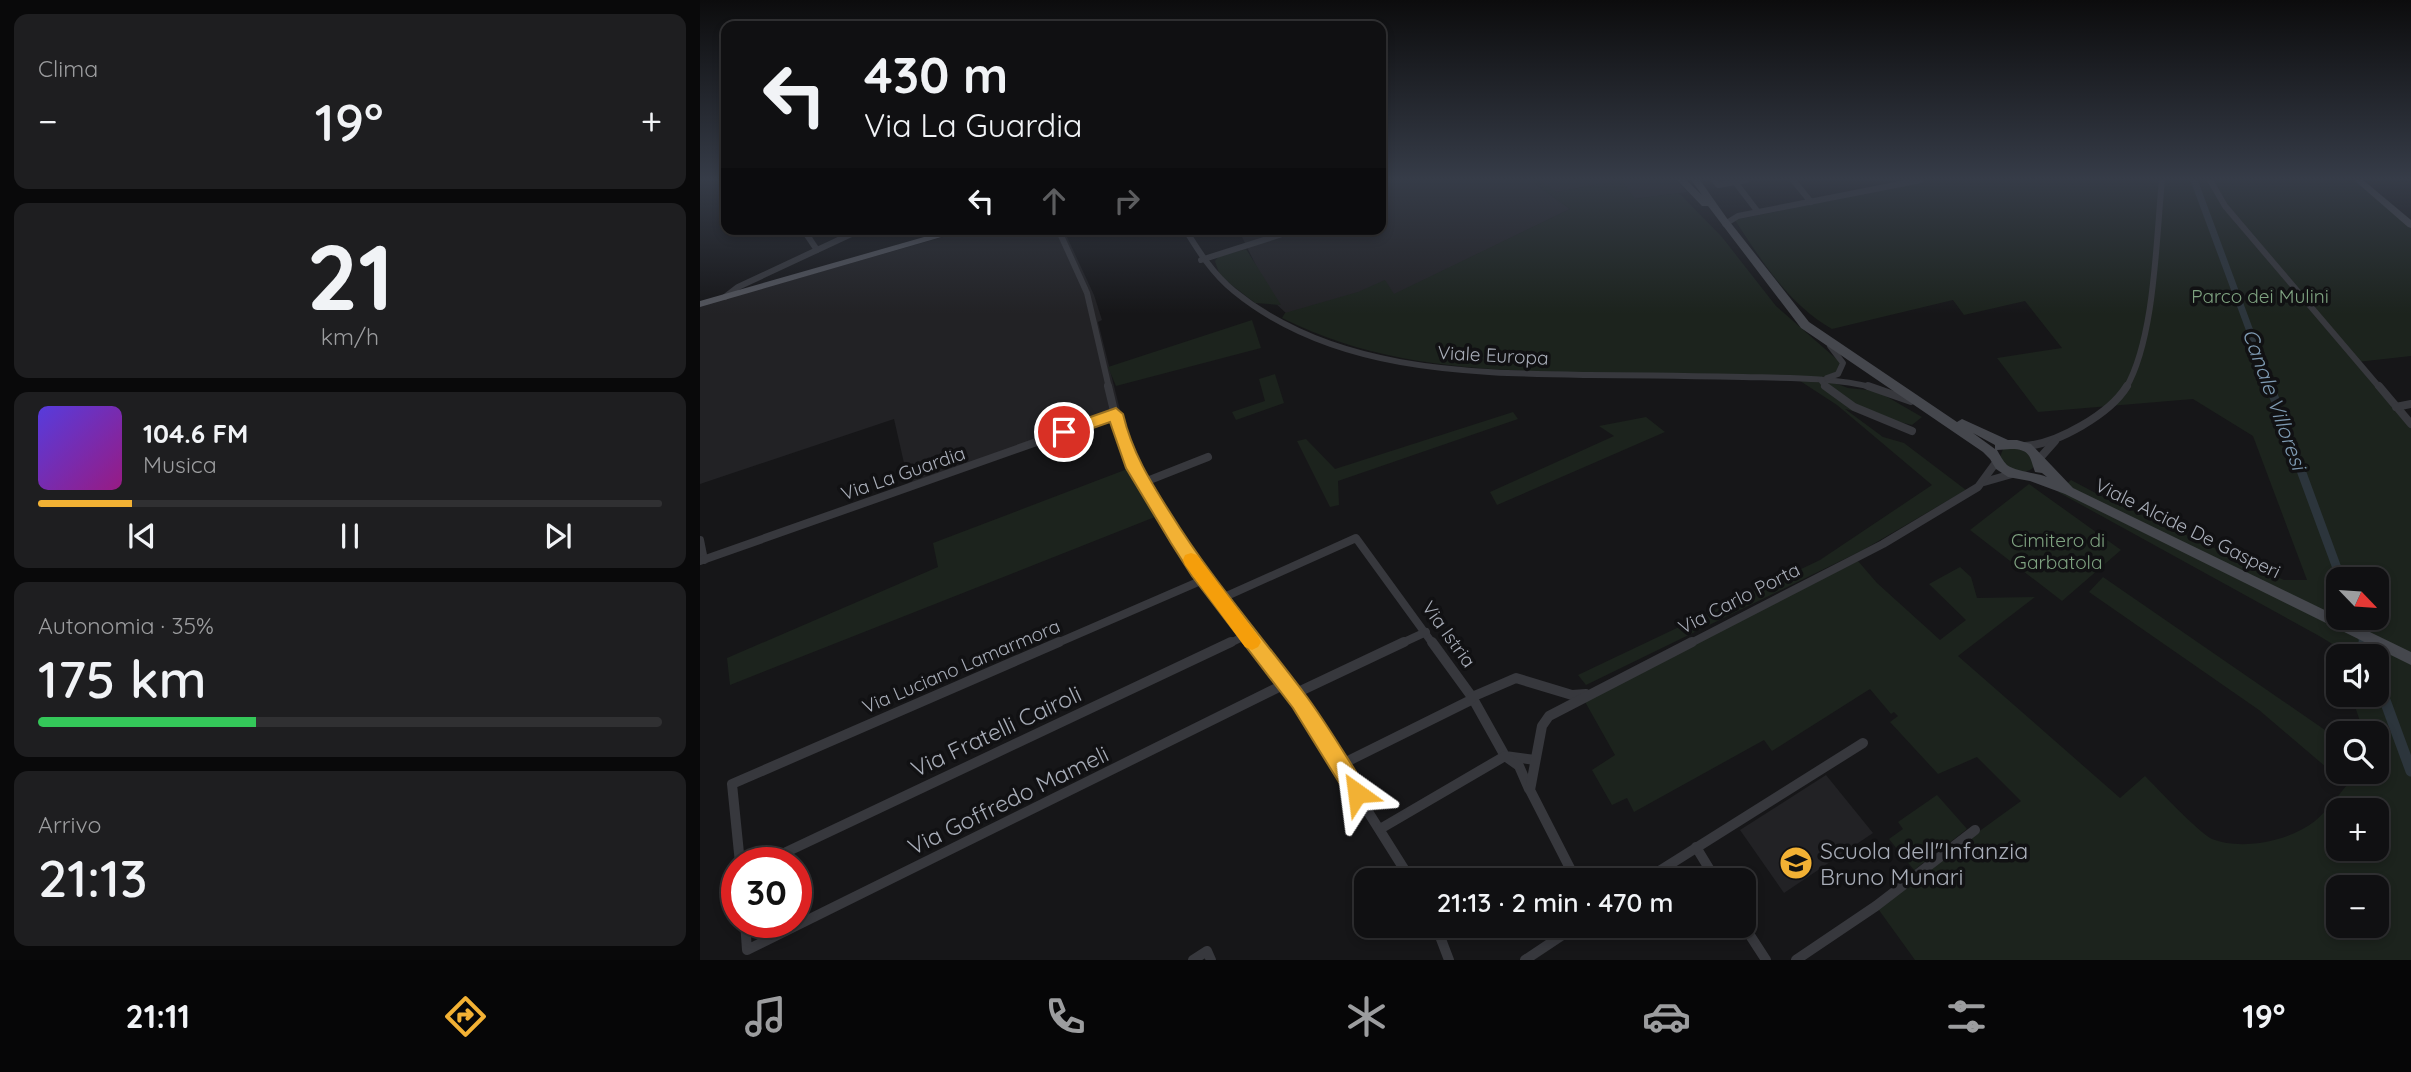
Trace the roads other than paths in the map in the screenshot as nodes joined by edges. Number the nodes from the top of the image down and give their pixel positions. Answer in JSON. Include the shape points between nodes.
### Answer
{"nodes":[{"id":1,"x":1727,"y":225,"type":"edge"},
{"id":2,"x":2157,"y":225,"type":"edge"},
{"id":3,"x":2241,"y":225,"type":"edge"},
{"id":4,"x":807,"y":235,"type":"edge"},
{"id":5,"x":849,"y":235,"type":"edge"},
{"id":6,"x":943,"y":235,"type":"edge"},
{"id":7,"x":1061,"y":235,"type":"edge"},
{"id":8,"x":1188,"y":235,"type":"edge"},
{"id":9,"x":1279,"y":235,"type":"edge"},
{"id":10,"x":817,"y":250,"type":"junction"},
{"id":11,"x":1201,"y":260,"type":"junction"},
{"id":12,"x":725,"y":297,"type":"junction"},
{"id":13,"x":700,"y":304,"type":"edge"},
{"id":14,"x":1793,"y":311,"type":"junction"},
{"id":15,"x":1823,"y":339,"type":"junction"},
{"id":16,"x":1821,"y":380,"type":"junction"},
{"id":17,"x":2411,"y":404,"type":"edge"},
{"id":18,"x":2396,"y":407,"type":"junction"},
{"id":19,"x":1927,"y":408,"type":"junction"},
{"id":20,"x":1116,"y":414,"type":"junction"},
{"id":21,"x":2411,"y":424,"type":"edge"},
{"id":22,"x":1912,"y":430,"type":"dead end"},
{"id":23,"x":2057,"y":438,"type":"junction"},
{"id":24,"x":2006,"y":444,"type":"junction"},
{"id":25,"x":2025,"y":446,"type":"junction"},
{"id":26,"x":1208,"y":457,"type":"dead end"},
{"id":27,"x":1996,"y":458,"type":"junction"},
{"id":28,"x":2039,"y":461,"type":"junction"},
{"id":29,"x":2012,"y":474,"type":"junction"},
{"id":30,"x":2031,"y":475,"type":"junction"},
{"id":31,"x":1142,"y":482,"type":"junction"},
{"id":32,"x":1984,"y":482,"type":"junction"},
{"id":33,"x":2069,"y":491,"type":"junction"},
{"id":34,"x":700,"y":540,"type":"edge"},
{"id":35,"x":702,"y":560,"type":"edge"},
{"id":36,"x":1205,"y":579,"type":"junction"},
{"id":37,"x":1220,"y":599,"type":"junction"},
{"id":38,"x":1426,"y":632,"type":"junction"},
{"id":39,"x":1247,"y":635,"type":"junction"},
{"id":40,"x":2411,"y":660,"type":"edge"},
{"id":41,"x":1285,"y":684,"type":"junction"},
{"id":42,"x":1293,"y":694,"type":"junction"},
{"id":43,"x":1588,"y":694,"type":"junction"},
{"id":44,"x":1472,"y":697,"type":"junction"},
{"id":45,"x":1863,"y":743,"type":"dead end"},
{"id":46,"x":1505,"y":756,"type":"junction"},
{"id":47,"x":1535,"y":760,"type":"junction"},
{"id":48,"x":1340,"y":765,"type":"junction"},
{"id":49,"x":1530,"y":790,"type":"junction"},
{"id":50,"x":1380,"y":829,"type":"junction"},
{"id":51,"x":1975,"y":830,"type":"dead end"},
{"id":52,"x":738,"y":847,"type":"edge"},
{"id":53,"x":797,"y":847,"type":"edge"},
{"id":54,"x":1696,"y":847,"type":"junction"},
{"id":55,"x":1404,"y":868,"type":"edge"},
{"id":56,"x":1570,"y":868,"type":"edge"},
{"id":57,"x":1664,"y":868,"type":"edge"},
{"id":58,"x":1709,"y":868,"type":"edge"},
{"id":59,"x":812,"y":918,"type":"edge"},
{"id":60,"x":746,"y":938,"type":"edge"},
{"id":61,"x":771,"y":938,"type":"edge"},
{"id":62,"x":1441,"y":938,"type":"edge"},
{"id":63,"x":1558,"y":938,"type":"edge"},
{"id":64,"x":1752,"y":938,"type":"edge"},
{"id":65,"x":1193,"y":960,"type":"edge"},
{"id":66,"x":1211,"y":960,"type":"edge"},
{"id":67,"x":1449,"y":960,"type":"edge"},
{"id":68,"x":1525,"y":960,"type":"edge"},
{"id":69,"x":1766,"y":960,"type":"edge"},
{"id":70,"x":1796,"y":960,"type":"edge"}],
"edges":[{"from":1,"to":14,"type":"street"},
{"from":2,"to":23,"type":"street","via":[[2145,339],[2135,372],[2114,401]]},
{"from":3,"to":18,"type":"street"},
{"from":4,"to":10,"type":"street"},
{"from":5,"to":10,"type":"street"},
{"from":6,"to":12,"type":"main road"},
{"from":7,"to":20,"type":"street","via":[[1087,293]]},
{"from":8,"to":11,"type":"street","name":"Viale Europa"},
{"from":9,"to":11,"type":"street"},
{"from":10,"to":12,"type":"street"},
{"from":11,"to":16,"type":"street","name":"Viale Europa","via":[[1235,292],[1278,320],[1320,339],[1395,361],[1481,372]]},
{"from":12,"to":13,"type":"main road"},
{"from":14,"to":15,"type":"street"},
{"from":14,"to":24,"type":"street","via":[[1887,378],[1956,421]]},
{"from":15,"to":16,"type":"street","via":[[1843,363],[1838,374]]},
{"from":15,"to":19,"type":"street"},
{"from":16,"to":19,"type":"street","name":"Viale Europa","via":[[1873,387]]},
{"from":16,"to":22,"type":"street","via":[[1854,407]]},
{"from":17,"to":18,"type":"street"},
{"from":18,"to":21,"type":"street"},
{"from":19,"to":27,"type":"street"},
{"from":20,"to":31,"type":"street"},
{"from":20,"to":35,"type":"street","name":"Via La Guardia"},
{"from":23,"to":25,"type":"street"},
{"from":23,"to":28,"type":"street"},
{"from":24,"to":25,"type":"street"},
{"from":24,"to":27,"type":"street"},
{"from":25,"to":28,"type":"street"},
{"from":26,"to":31,"type":"street"},
{"from":27,"to":29,"type":"street"},
{"from":27,"to":32,"type":"street"},
{"from":28,"to":30,"type":"street","via":[[2038,471]]},
{"from":28,"to":33,"type":"street","name":"Viale Alcide De Gasperi"},
{"from":29,"to":30,"type":"street"},
{"from":29,"to":32,"type":"street"},
{"from":30,"to":33,"type":"street"},
{"from":31,"to":36,"type":"street"},
{"from":32,"to":43,"type":"street","name":"Via Carlo Porta","via":[[1882,544]]},
{"from":33,"to":40,"type":"street","name":"Viale Alcide De Gasperi"},
{"from":34,"to":35,"type":"street"},
{"from":36,"to":37,"type":"street"},
{"from":36,"to":52,"type":"street","name":"Via Luciano Lamarmora","via":[[732,784]]},
{"from":37,"to":38,"type":"street","name":"Via Istria","via":[[1356,538]]},
{"from":37,"to":39,"type":"street"},
{"from":38,"to":42,"type":"street"},
{"from":38,"to":44,"type":"street","name":"Via Istria"},
{"from":39,"to":41,"type":"street"},
{"from":39,"to":53,"type":"street","name":"Via Fratelli Cairoli"},
{"from":41,"to":42,"type":"street"},
{"from":41,"to":59,"type":"street","name":"Via Goffredo Mameli"},
{"from":42,"to":48,"type":"street"},
{"from":43,"to":44,"type":"street","via":[[1572,695],[1516,678]]},
{"from":43,"to":47,"type":"street","name":"Via Carlo Porta","via":[[1544,720]]},
{"from":44,"to":46,"type":"street","name":"Via Istria"},
{"from":44,"to":48,"type":"street"},
{"from":45,"to":54,"type":"street"},
{"from":46,"to":47,"type":"street"},
{"from":46,"to":49,"type":"street","name":"Via Istria","via":[[1519,766]]},
{"from":46,"to":50,"type":"street"},
{"from":47,"to":49,"type":"street","name":"Via Carlo Porta"},
{"from":48,"to":50,"type":"street"},
{"from":49,"to":56,"type":"street"},
{"from":50,"to":55,"type":"street"},
{"from":51,"to":70,"type":"street"},
{"from":54,"to":57,"type":"street"},
{"from":54,"to":58,"type":"street"},
{"from":60,"to":61,"type":"street","name":"Via Goffredo Mameli","via":[[747,950]]},
{"from":62,"to":67,"type":"street"},
{"from":63,"to":68,"type":"street"},
{"from":64,"to":69,"type":"street"},
{"from":65,"to":66,"type":"street","via":[[1208,951]]}]}
